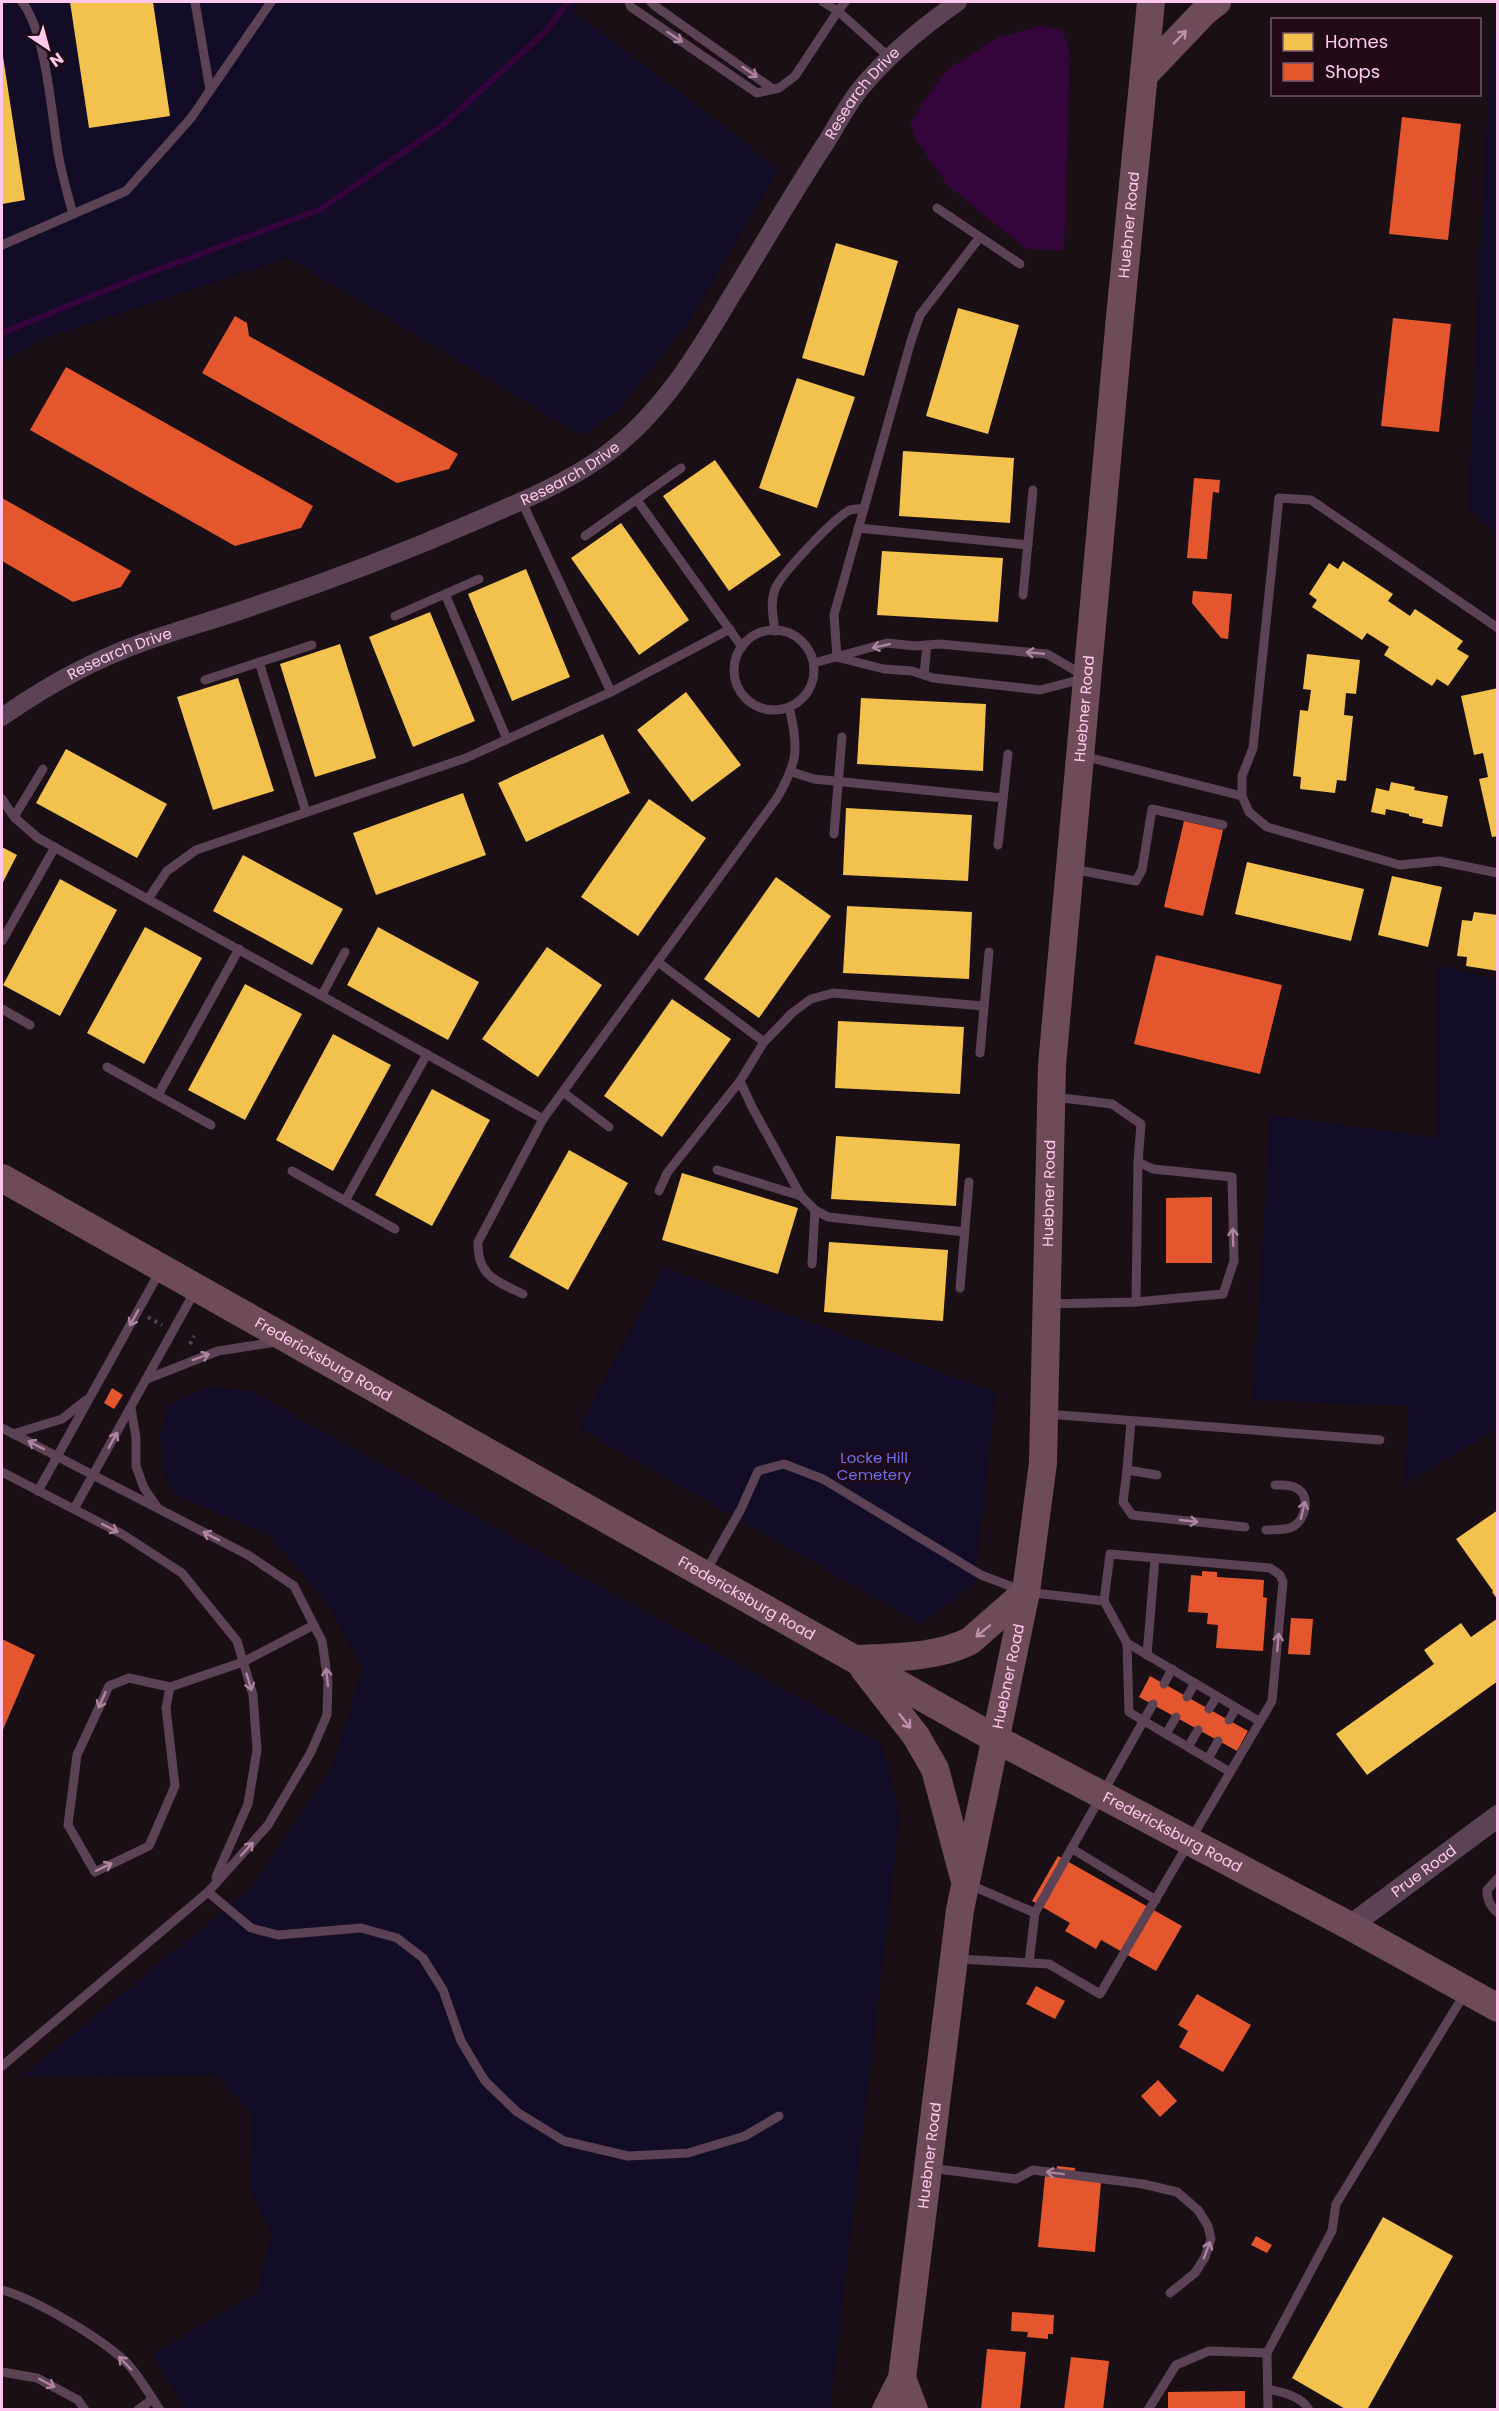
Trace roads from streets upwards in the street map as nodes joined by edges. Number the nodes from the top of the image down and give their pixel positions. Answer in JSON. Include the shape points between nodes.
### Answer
{"nodes":[{"id":1,"x":958,"y":2,"type":"edge"},
{"id":2,"x":1151,"y":2,"type":"edge"},
{"id":3,"x":1218,"y":2,"type":"edge"},
{"id":4,"x":1144,"y":75,"type":"junction"},
{"id":5,"x":2,"y":717,"type":"edge"},
{"id":6,"x":2,"y":1178,"type":"edge"},
{"id":7,"x":1026,"y":1592,"type":"junction"},
{"id":8,"x":856,"y":1659,"type":"junction"},
{"id":9,"x":996,"y":1739,"type":"junction"},
{"id":10,"x":1497,"y":1816,"type":"edge"},
{"id":11,"x":965,"y":1883,"type":"junction"},
{"id":12,"x":1350,"y":1926,"type":"junction"},
{"id":13,"x":1497,"y":2008,"type":"edge"},
{"id":14,"x":902,"y":2378,"type":"junction"},
{"id":15,"x":886,"y":2409,"type":"edge"},
{"id":16,"x":914,"y":2409,"type":"edge"}],
"edges":[{"from":1,"to":5,"type":"street","name":"Research Drive","via":[[889,57],[854,99],[697,353],[663,400],[606,454],[574,476],[522,502],[398,555],[108,656],[40,690]]},
{"from":2,"to":4,"type":"main road","name":"Huebner Road"},
{"from":4,"to":3,"type":"main road","one_way":true},
{"from":4,"to":7,"type":"main road","name":"Huebner Road","via":[[1052,1065],[1043,1463]]},
{"from":6,"to":8,"type":"main road","name":"Fredericksburg Road"},
{"from":7,"to":8,"type":"main road","one_way":true,"via":[[961,1646]]},
{"from":7,"to":9,"type":"main road","name":"Huebner Road"},
{"from":8,"to":9,"type":"main road","name":"Fredericksburg Road"},
{"from":8,"to":11,"type":"main road","one_way":true,"via":[[916,1736],[935,1769]]},
{"from":9,"to":11,"type":"main road","name":"Huebner Road"},
{"from":9,"to":12,"type":"main road","name":"Fredericksburg Road"},
{"from":10,"to":12,"type":"street","name":"Prue Road"},
{"from":11,"to":14,"type":"main road","name":"Huebner Road"},
{"from":12,"to":13,"type":"main road","name":"Fredericksburg Road"},
{"from":14,"to":15,"type":"main road","name":"Huebner Road"},
{"from":14,"to":16,"type":"main road","name":"Huebner Road"}]}
